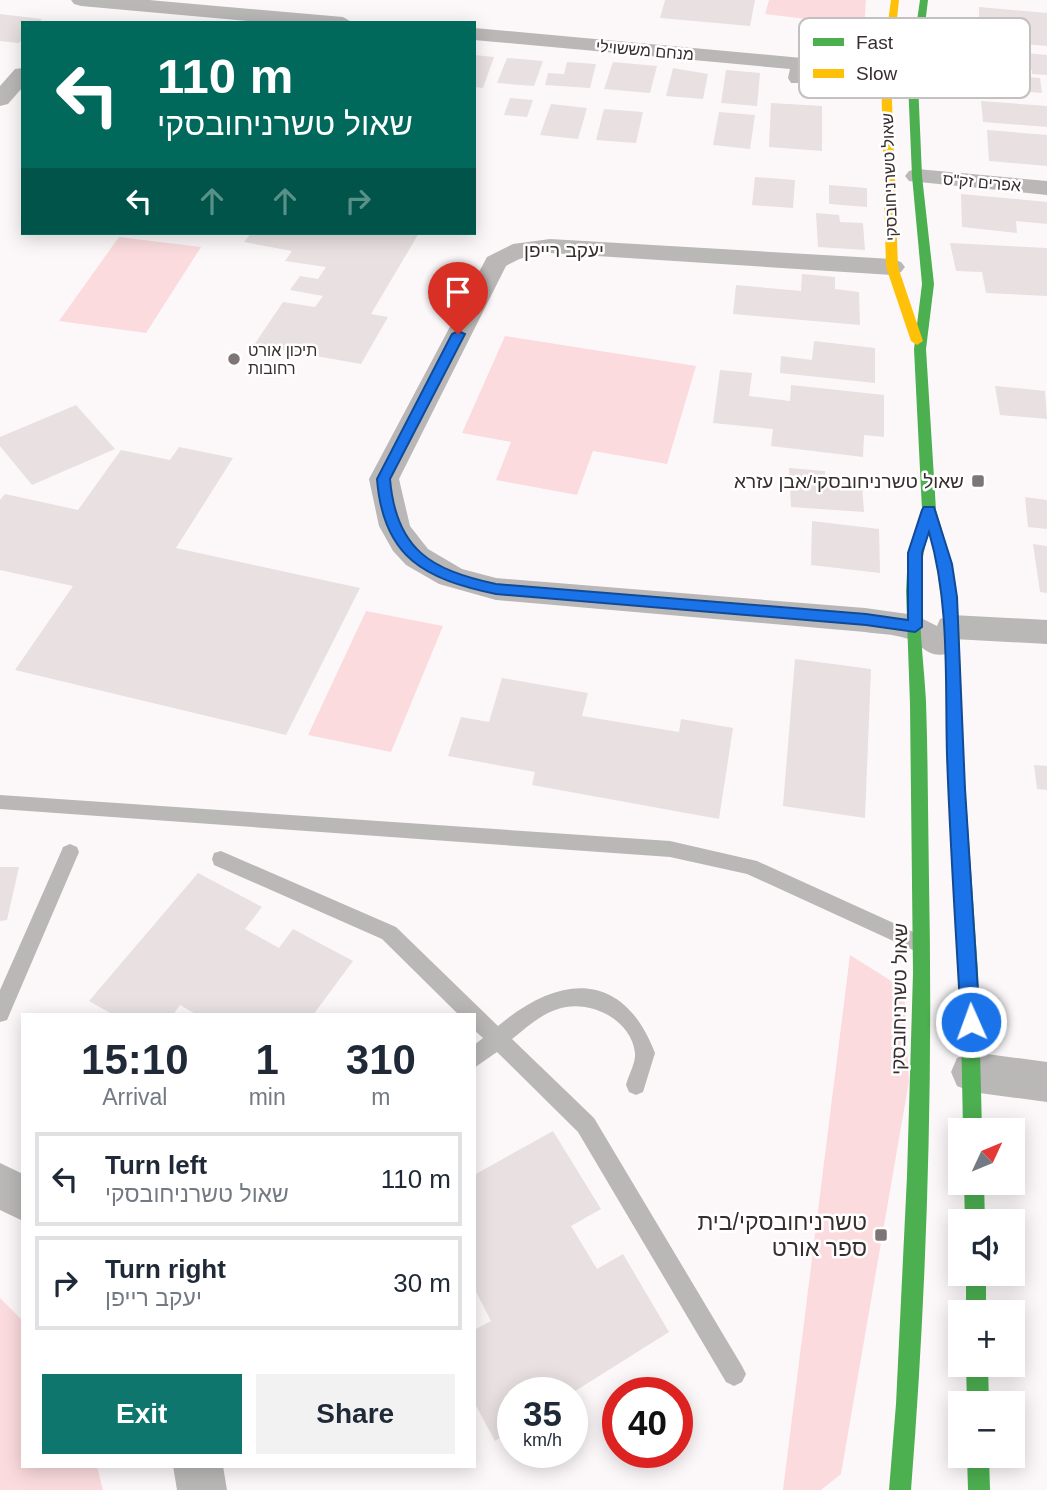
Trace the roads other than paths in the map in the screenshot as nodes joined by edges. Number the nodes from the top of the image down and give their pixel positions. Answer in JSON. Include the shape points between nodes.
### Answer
{"nodes":[{"id":1,"x":894,"y":0,"type":"edge"},
{"id":2,"x":924,"y":0,"type":"edge"},
{"id":3,"x":84,"y":4,"type":"edge"},
{"id":4,"x":892,"y":18,"type":"edge"},
{"id":5,"x":922,"y":18,"type":"edge"},
{"id":6,"x":316,"y":21,"type":"edge"},
{"id":7,"x":476,"y":34,"type":"edge"},
{"id":8,"x":799,"y":64,"type":"edge"},
{"id":9,"x":21,"y":76,"type":"edge"},
{"id":10,"x":886,"y":98,"type":"edge"},
{"id":11,"x":914,"y":98,"type":"edge"},
{"id":12,"x":0,"y":99,"type":"edge"},
{"id":13,"x":917,"y":176,"type":"junction"},
{"id":14,"x":1047,"y":188,"type":"edge"},
{"id":15,"x":892,"y":267,"type":"junction"},
{"id":16,"x":920,"y":349,"type":"junction"},
{"id":17,"x":929,"y":510,"type":"junction"},
{"id":18,"x":915,"y":627,"type":"junction"},
{"id":19,"x":1047,"y":632,"type":"edge"},
{"id":20,"x":952,"y":640,"type":"junction"},
{"id":21,"x":0,"y":802,"type":"edge"},
{"id":22,"x":70,"y":852,"type":"dead end"},
{"id":23,"x":221,"y":859,"type":"dead end"},
{"id":24,"x":913,"y":941,"type":"dead end"},
{"id":25,"x":0,"y":1013,"type":"edge"},
{"id":26,"x":471,"y":1013,"type":"edge"},
{"id":27,"x":476,"y":1018,"type":"edge"},
{"id":28,"x":498,"y":1040,"type":"junction"},
{"id":29,"x":476,"y":1056,"type":"edge"},
{"id":30,"x":972,"y":1072,"type":"junction"},
{"id":31,"x":1047,"y":1082,"type":"edge"},
{"id":32,"x":636,"y":1085,"type":"dead end"},
{"id":33,"x":973,"y":1118,"type":"edge"},
{"id":34,"x":0,"y":1185,"type":"edge"},
{"id":35,"x":21,"y":1198,"type":"edge"},
{"id":36,"x":734,"y":1374,"type":"dead end"},
{"id":37,"x":198,"y":1468,"type":"edge"},
{"id":38,"x":978,"y":1468,"type":"edge"},
{"id":39,"x":202,"y":1490,"type":"edge"},
{"id":40,"x":900,"y":1490,"type":"edge"},
{"id":41,"x":979,"y":1490,"type":"edge"}],
"edges":[{"from":1,"to":4,"type":"street","name":"שאול טשרניחובסקי"},
{"from":2,"to":5,"type":"street","name":"שאול טשרניחובסקי"},
{"from":3,"to":6,"type":"street"},
{"from":7,"to":8,"type":"street","name":"מנחם מששוילי"},
{"from":9,"to":12,"type":"street"},
{"from":10,"to":15,"type":"street","name":"שאול טשרניחובסקי"},
{"from":11,"to":13,"type":"street","name":"שאול טשרניחובסקי"},
{"from":13,"to":14,"type":"street","name":"אפרים זק\"ס"},
{"from":13,"to":16,"type":"street","name":"שאול טשרניחובסקי","via":[[928,284]]},
{"from":15,"to":16,"type":"street","name":"שאול טשרניחובסקי"},
{"from":15,"to":18,"type":"street","name":"יעקב רייפן","via":[[550,246],[516,250],[496,262],[384,479],[386,505],[401,541],[418,560],[461,581],[496,589]]},
{"from":16,"to":17,"type":"street","name":"שאול טשרניחובסקי"},
{"from":17,"to":18,"type":"street","name":"שאול טשרניחובסקי","via":[[915,553]]},
{"from":17,"to":20,"type":"street","name":"שאול טשרניחובסקי","via":[[945,564]]},
{"from":18,"to":20,"type":"street","name":"יעקב רייפן"},
{"from":18,"to":40,"type":"street","name":"שאול טשרניחובסקי","via":[[922,973],[917,1176]]},
{"from":19,"to":20,"type":"street"},
{"from":20,"to":30,"type":"street","name":"שאול טשרניחובסקי"},
{"from":21,"to":24,"type":"lane","via":[[670,849],[750,867]]},
{"from":22,"to":25,"type":"lane"},
{"from":23,"to":26,"type":"lane","via":[[389,933]]},
{"from":27,"to":28,"type":"lane"},
{"from":28,"to":29,"type":"lane"},
{"from":28,"to":32,"type":"lane","via":[[530,1012],[552,1001],[598,999],[619,1010],[635,1028],[645,1054]]},
{"from":28,"to":36,"type":"lane","via":[[586,1125]]},
{"from":30,"to":31,"type":"street"},
{"from":30,"to":33,"type":"street","name":"שאול טשרניחובסקי"},
{"from":34,"to":35,"type":"street"},
{"from":37,"to":39,"type":"street"},
{"from":38,"to":41,"type":"street"}]}
